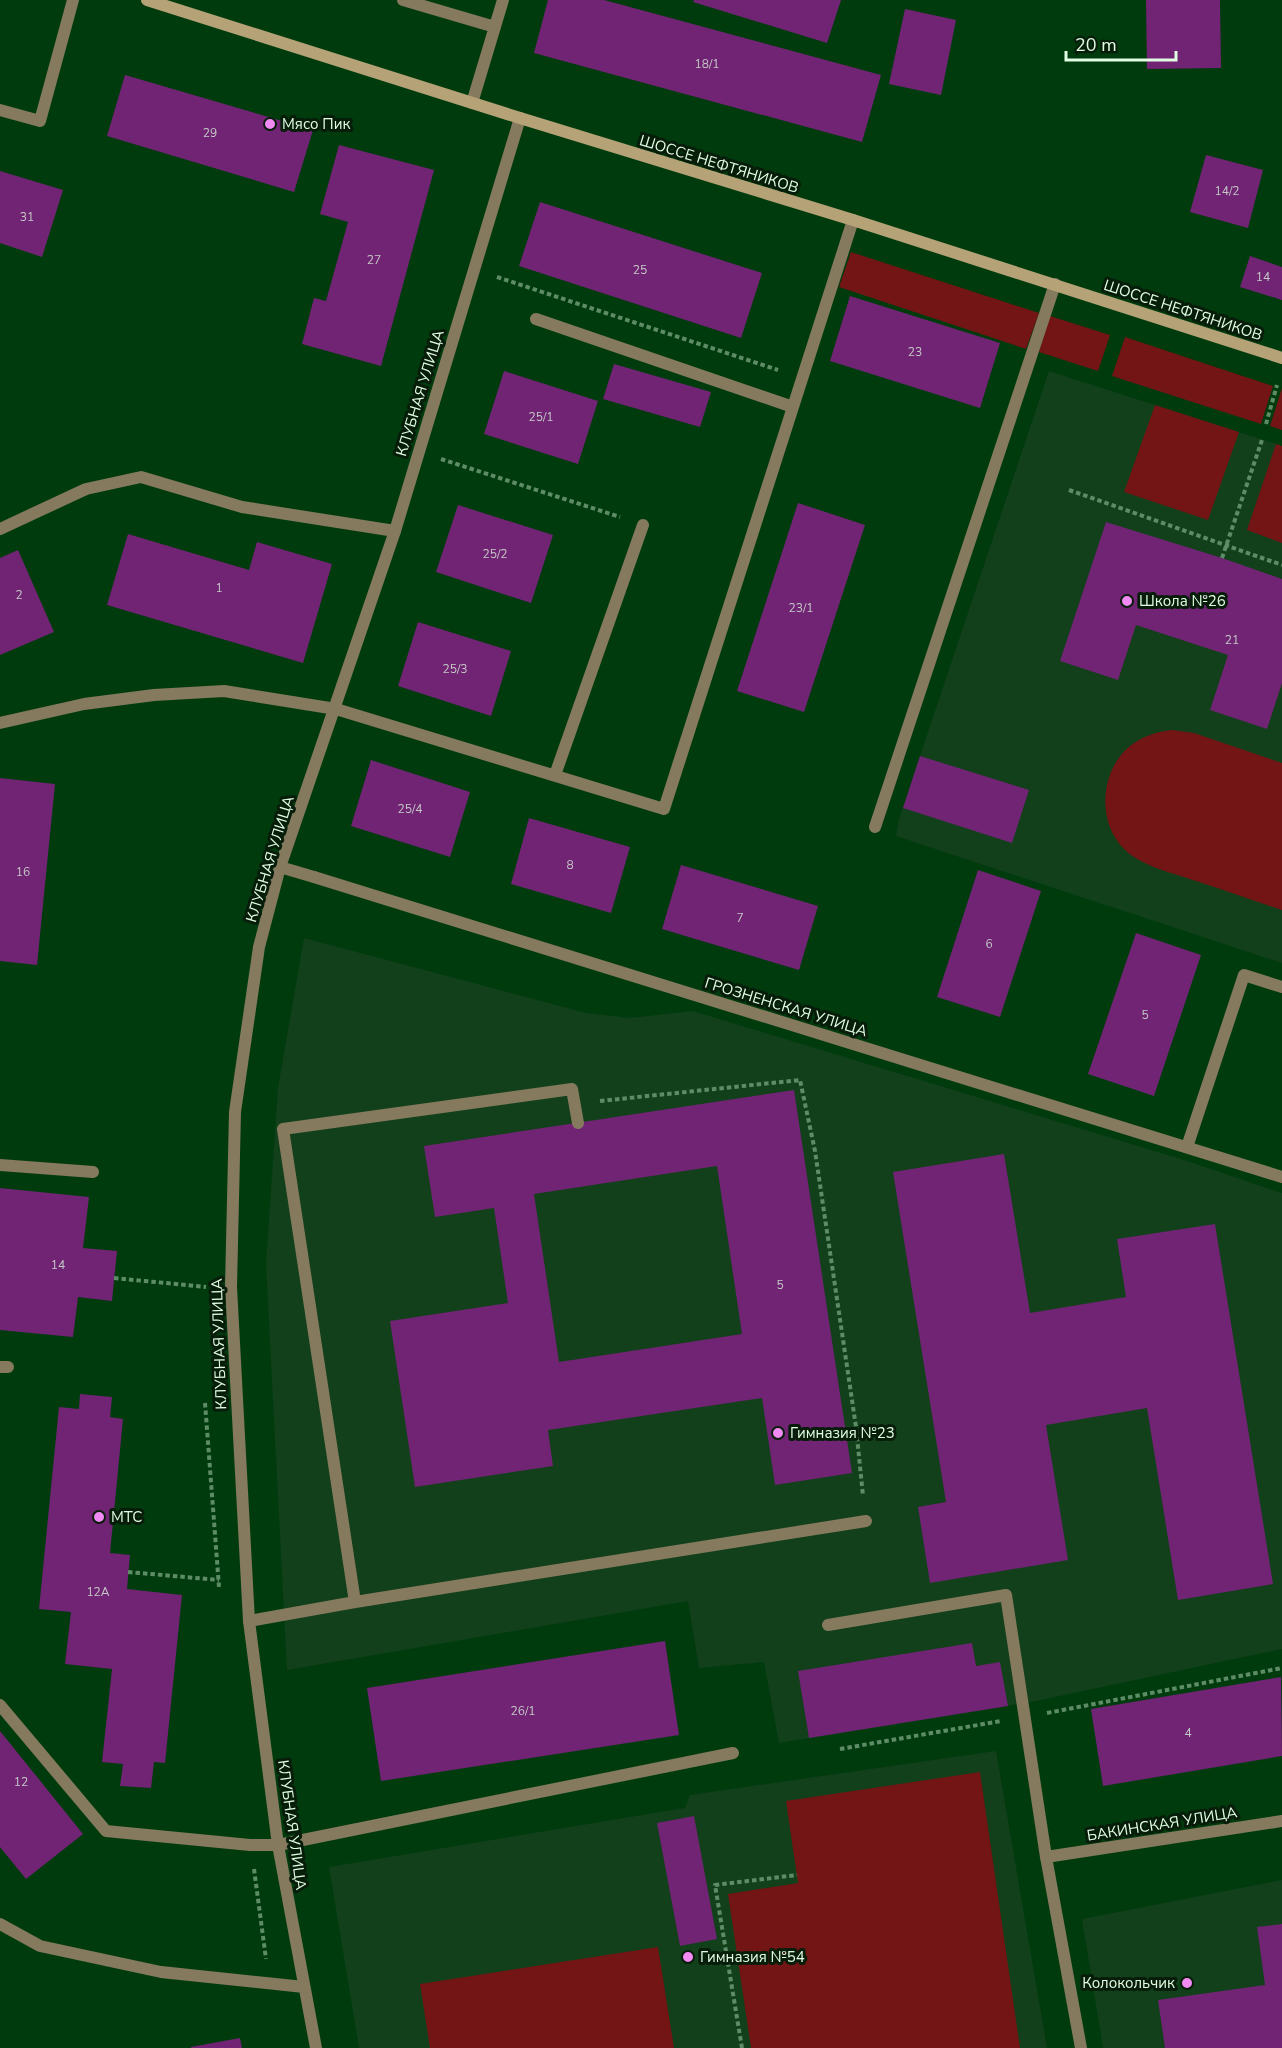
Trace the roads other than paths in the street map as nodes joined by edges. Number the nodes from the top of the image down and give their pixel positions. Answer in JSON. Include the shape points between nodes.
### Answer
{"nodes":[{"id":1,"x":73,"y":0,"type":"edge"},
{"id":2,"x":147,"y":0,"type":"edge"},
{"id":3,"x":403,"y":0,"type":"edge"},
{"id":4,"x":503,"y":0,"type":"edge"},
{"id":5,"x":495,"y":27,"type":"junction"},
{"id":6,"x":472,"y":104,"type":"junction"},
{"id":7,"x":0,"y":110,"type":"edge"},
{"id":8,"x":520,"y":118,"type":"junction"},
{"id":9,"x":853,"y":220,"type":"junction"},
{"id":10,"x":1055,"y":284,"type":"junction"},
{"id":11,"x":536,"y":319,"type":"dead end"},
{"id":12,"x":1282,"y":358,"type":"edge"},
{"id":13,"x":793,"y":407,"type":"junction"},
{"id":14,"x":643,"y":525,"type":"road end"},
{"id":15,"x":0,"y":529,"type":"edge"},
{"id":16,"x":395,"y":531,"type":"junction"},
{"id":17,"x":336,"y":709,"type":"junction"},
{"id":18,"x":0,"y":723,"type":"edge"},
{"id":19,"x":555,"y":776,"type":"junction"},
{"id":20,"x":875,"y":826,"type":"dead end"},
{"id":21,"x":280,"y":867,"type":"junction"},
{"id":22,"x":1282,"y":987,"type":"edge"},
{"id":23,"x":578,"y":1123,"type":"dead end"},
{"id":24,"x":1187,"y":1147,"type":"junction"},
{"id":25,"x":0,"y":1165,"type":"edge"},
{"id":26,"x":93,"y":1172,"type":"dead end"},
{"id":27,"x":1282,"y":1177,"type":"edge"},
{"id":28,"x":866,"y":1521,"type":"road end"},
{"id":29,"x":355,"y":1602,"type":"junction"},
{"id":30,"x":249,"y":1621,"type":"junction"},
{"id":31,"x":828,"y":1625,"type":"dead end"},
{"id":32,"x":0,"y":1705,"type":"edge"},
{"id":33,"x":733,"y":1753,"type":"dead end"},
{"id":34,"x":1282,"y":1821,"type":"edge"},
{"id":35,"x":278,"y":1845,"type":"junction"},
{"id":36,"x":1046,"y":1857,"type":"junction"},
{"id":37,"x":0,"y":1924,"type":"edge"},
{"id":38,"x":304,"y":1987,"type":"junction"},
{"id":39,"x":316,"y":2048,"type":"edge"},
{"id":40,"x":1082,"y":2048,"type":"edge"}],
"edges":[{"from":1,"to":7,"type":"street","via":[[40,121]]},
{"from":2,"to":6,"type":"main road","name":"ШОССЕ НЕФТЯНИКОВ"},
{"from":3,"to":5,"type":"street"},
{"from":4,"to":5,"type":"street"},
{"from":5,"to":6,"type":"street"},
{"from":6,"to":8,"type":"main road","name":"ШОССЕ НЕФТЯНИКОВ"},
{"from":8,"to":9,"type":"main road","name":"ШОССЕ НЕФТЯНИКОВ"},
{"from":8,"to":16,"type":"street","name":"КЛУБНАЯ УЛИЦА"},
{"from":9,"to":10,"type":"main road","name":"ШОССЕ НЕФТЯНИКОВ"},
{"from":9,"to":13,"type":"street"},
{"from":10,"to":12,"type":"main road","name":"ШОССЕ НЕФТЯНИКОВ"},
{"from":10,"to":20,"type":"street"},
{"from":11,"to":13,"type":"street"},
{"from":13,"to":19,"type":"street","via":[[664,808]]},
{"from":14,"to":19,"type":"street"},
{"from":15,"to":16,"type":"street","via":[[86,489],[141,477],[242,507]]},
{"from":16,"to":17,"type":"street","name":"КЛУБНАЯ УЛИЦА"},
{"from":17,"to":18,"type":"street","via":[[224,691],[84,704]]},
{"from":17,"to":19,"type":"street"},
{"from":17,"to":21,"type":"street","name":"КЛУБНАЯ УЛИЦА"},
{"from":21,"to":24,"type":"street","name":"ГРОЗНЕНСКАЯ УЛИЦА"},
{"from":21,"to":30,"type":"street","name":"КЛУБНАЯ УЛИЦА","via":[[260,947],[235,1112],[231,1287]]},
{"from":22,"to":24,"type":"street","via":[[1244,975]]},
{"from":23,"to":29,"type":"street","via":[[572,1089],[283,1129]]},
{"from":24,"to":27,"type":"street","name":"ГРОЗНЕНСКАЯ УЛИЦА"},
{"from":25,"to":26,"type":"street"},
{"from":28,"to":29,"type":"street"},
{"from":29,"to":30,"type":"street"},
{"from":30,"to":35,"type":"street","name":"КЛУБНАЯ УЛИЦА"},
{"from":31,"to":36,"type":"street","via":[[1006,1595]]},
{"from":32,"to":35,"type":"street","via":[[106,1831]]},
{"from":33,"to":35,"type":"street"},
{"from":34,"to":36,"type":"street","name":"БАКИНСКАЯ УЛИЦА"},
{"from":35,"to":38,"type":"street","name":"КЛУБНАЯ УЛИЦА"},
{"from":36,"to":40,"type":"street"},
{"from":37,"to":38,"type":"street","via":[[40,1946],[161,1972]]},
{"from":38,"to":39,"type":"street","name":"КЛУБНАЯ УЛИЦА"}]}
